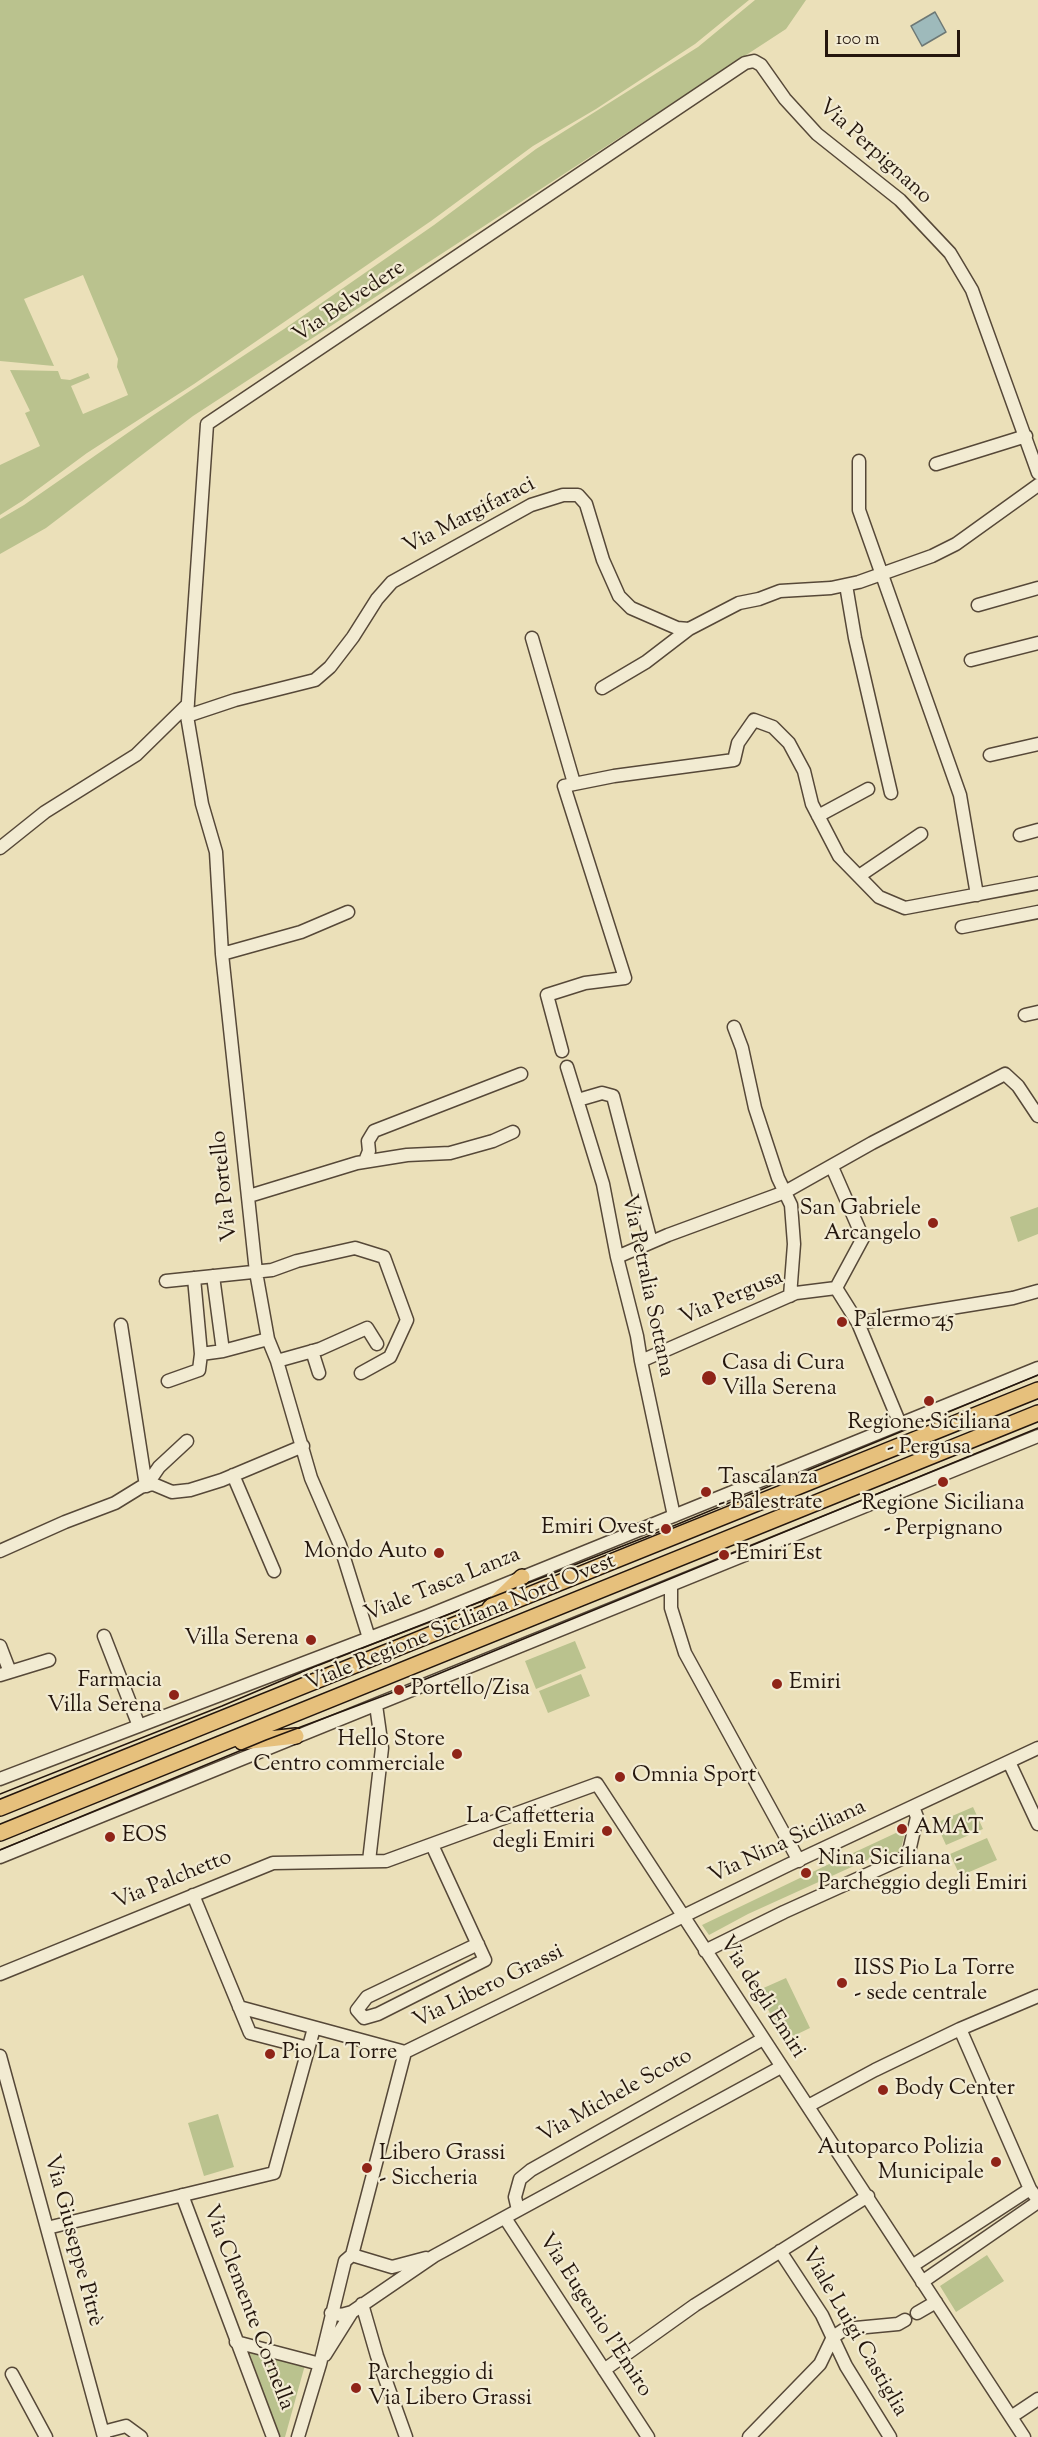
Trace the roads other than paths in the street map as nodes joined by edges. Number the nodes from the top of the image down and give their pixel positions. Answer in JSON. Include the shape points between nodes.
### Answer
{"nodes":[{"id":1,"x":761,"y":65,"type":"joint"},
{"id":2,"x":1031,"y":440,"type":"edge"},
{"id":3,"x":860,"y":461,"type":"dead end"},
{"id":4,"x":936,"y":464,"type":"dead end"},
{"id":5,"x":1038,"y":473,"type":"edge"},
{"id":6,"x":1038,"y":485,"type":"edge"},
{"id":7,"x":881,"y":574,"type":"junction"},
{"id":8,"x":846,"y":585,"type":"junction"},
{"id":9,"x":1038,"y":588,"type":"edge"},
{"id":10,"x":978,"y":605,"type":"dead end"},
{"id":11,"x":688,"y":629,"type":"junction"},
{"id":12,"x":532,"y":638,"type":"dead end"},
{"id":13,"x":1038,"y":643,"type":"edge"},
{"id":14,"x":972,"y":660,"type":"dead end"},
{"id":15,"x":602,"y":688,"type":"dead end"},
{"id":16,"x":187,"y":710,"type":"junction"},
{"id":17,"x":1038,"y":744,"type":"edge"},
{"id":18,"x":990,"y":754,"type":"dead end"},
{"id":19,"x":574,"y":783,"type":"junction"},
{"id":20,"x":868,"y":789,"type":"dead end"},
{"id":21,"x":891,"y":793,"type":"dead end"},
{"id":22,"x":818,"y":816,"type":"junction"},
{"id":23,"x":1038,"y":830,"type":"edge"},
{"id":24,"x":921,"y":834,"type":"dead end"},
{"id":25,"x":1020,"y":835,"type":"dead end"},
{"id":26,"x":0,"y":848,"type":"edge"},
{"id":27,"x":859,"y":876,"type":"junction"},
{"id":28,"x":1038,"y":883,"type":"edge"},
{"id":29,"x":977,"y":895,"type":"junction"},
{"id":30,"x":348,"y":912,"type":"dead end"},
{"id":31,"x":1038,"y":912,"type":"edge"},
{"id":32,"x":962,"y":927,"type":"dead end"},
{"id":33,"x":222,"y":954,"type":"junction"},
{"id":34,"x":1038,"y":1012,"type":"edge"},
{"id":35,"x":1025,"y":1015,"type":"dead end"},
{"id":36,"x":734,"y":1027,"type":"dead end"},
{"id":37,"x":562,"y":1051,"type":"dead end"},
{"id":38,"x":567,"y":1067,"type":"dead end"},
{"id":39,"x":520,"y":1074,"type":"dead end"},
{"id":40,"x":578,"y":1100,"type":"junction"},
{"id":41,"x":1037,"y":1113,"type":"edge"},
{"id":42,"x":513,"y":1132,"type":"dead end"},
{"id":43,"x":365,"y":1161,"type":"junction"},
{"id":44,"x":832,"y":1167,"type":"junction"},
{"id":45,"x":785,"y":1192,"type":"junction"},
{"id":46,"x":249,"y":1196,"type":"junction"},
{"id":47,"x":651,"y":1242,"type":"junction"},
{"id":48,"x":616,"y":1257,"type":"junction"},
{"id":49,"x":256,"y":1272,"type":"junction"},
{"id":50,"x":213,"y":1276,"type":"junction"},
{"id":51,"x":195,"y":1278,"type":"junction"},
{"id":52,"x":166,"y":1281,"type":"dead end"},
{"id":53,"x":836,"y":1288,"type":"junction"},
{"id":54,"x":1038,"y":1291,"type":"edge"},
{"id":55,"x":790,"y":1296,"type":"junction"},
{"id":56,"x":858,"y":1323,"type":"junction"},
{"id":57,"x":121,"y":1324,"type":"dead end"},
{"id":58,"x":268,"y":1339,"type":"junction"},
{"id":59,"x":378,"y":1344,"type":"dead end"},
{"id":60,"x":223,"y":1351,"type":"junction"},
{"id":61,"x":312,"y":1351,"type":"junction"},
{"id":62,"x":201,"y":1354,"type":"junction"},
{"id":63,"x":281,"y":1360,"type":"junction"},
{"id":64,"x":641,"y":1361,"type":"junction"},
{"id":65,"x":1038,"y":1368,"type":"edge"},
{"id":66,"x":319,"y":1373,"type":"dead end"},
{"id":67,"x":361,"y":1373,"type":"dead end"},
{"id":68,"x":168,"y":1381,"type":"dead end"},
{"id":69,"x":1038,"y":1390,"type":"edge"},
{"id":70,"x":1038,"y":1413,"type":"edge"},
{"id":71,"x":900,"y":1424,"type":"junction"},
{"id":72,"x":1038,"y":1436,"type":"edge"},
{"id":73,"x":187,"y":1441,"type":"dead end"},
{"id":74,"x":303,"y":1446,"type":"junction"},
{"id":75,"x":233,"y":1475,"type":"junction"},
{"id":76,"x":149,"y":1485,"type":"junction"},
{"id":77,"x":674,"y":1516,"type":"junction"},
{"id":78,"x":0,"y":1551,"type":"edge"},
{"id":79,"x":274,"y":1571,"type":"dead end"},
{"id":80,"x":522,"y":1577,"type":"junction"},
{"id":81,"x":671,"y":1586,"type":"junction"},
{"id":82,"x":483,"y":1614,"type":"junction"},
{"id":83,"x":104,"y":1636,"type":"dead end"},
{"id":84,"x":369,"y":1638,"type":"junction"},
{"id":85,"x":0,"y":1646,"type":"edge"},
{"id":86,"x":49,"y":1660,"type":"dead end"},
{"id":87,"x":5,"y":1674,"type":"edge"},
{"id":88,"x":376,"y":1705,"type":"junction"},
{"id":89,"x":139,"y":1726,"type":"junction"},
{"id":90,"x":296,"y":1736,"type":"junction"},
{"id":91,"x":224,"y":1744,"type":"junction"},
{"id":92,"x":1038,"y":1748,"type":"edge"},
{"id":93,"x":1009,"y":1762,"type":"junction"},
{"id":94,"x":0,"y":1779,"type":"edge"},
{"id":95,"x":0,"y":1808,"type":"edge"},
{"id":96,"x":913,"y":1808,"type":"junction"},
{"id":97,"x":1038,"y":1824,"type":"edge"},
{"id":98,"x":0,"y":1833,"type":"edge"},
{"id":99,"x":432,"y":1845,"type":"junction"},
{"id":100,"x":0,"y":1857,"type":"edge"},
{"id":101,"x":369,"y":1861,"type":"junction"},
{"id":102,"x":799,"y":1861,"type":"junction"},
{"id":103,"x":193,"y":1895,"type":"junction"},
{"id":104,"x":682,"y":1917,"type":"junction"},
{"id":105,"x":478,"y":1944,"type":"junction"},
{"id":106,"x":705,"y":1952,"type":"junction"},
{"id":107,"x":0,"y":1974,"type":"edge"},
{"id":108,"x":1038,"y":1996,"type":"edge"},
{"id":109,"x":239,"y":2007,"type":"junction"},
{"id":110,"x":314,"y":2028,"type":"junction"},
{"id":111,"x":960,"y":2029,"type":"junction"},
{"id":112,"x":764,"y":2039,"type":"junction"},
{"id":113,"x":308,"y":2048,"type":"junction"},
{"id":114,"x":405,"y":2052,"type":"junction"},
{"id":115,"x":0,"y":2056,"type":"edge"},
{"id":116,"x":781,"y":2067,"type":"junction"},
{"id":117,"x":808,"y":2106,"type":"junction"},
{"id":118,"x":1030,"y":2189,"type":"junction"},
{"id":119,"x":182,"y":2194,"type":"junction"},
{"id":120,"x":868,"y":2196,"type":"junction"},
{"id":121,"x":1038,"y":2201,"type":"edge"},
{"id":122,"x":518,"y":2210,"type":"junction"},
{"id":123,"x":505,"y":2218,"type":"junction"},
{"id":124,"x":47,"y":2228,"type":"junction"},
{"id":125,"x":780,"y":2251,"type":"junction"},
{"id":126,"x":351,"y":2255,"type":"junction"},
{"id":127,"x":434,"y":2256,"type":"junction"},
{"id":128,"x":912,"y":2266,"type":"junction"},
{"id":129,"x":392,"y":2267,"type":"junction"},
{"id":130,"x":398,"y":2281,"type":"junction"},
{"id":131,"x":922,"y":2282,"type":"junction"},
{"id":132,"x":936,"y":2302,"type":"junction"},
{"id":133,"x":362,"y":2304,"type":"junction"},
{"id":134,"x":352,"y":2312,"type":"junction"},
{"id":135,"x":331,"y":2313,"type":"junction"},
{"id":136,"x":916,"y":2313,"type":"dead end"},
{"id":137,"x":905,"y":2320,"type":"dead end"},
{"id":138,"x":833,"y":2337,"type":"junction"},
{"id":139,"x":236,"y":2342,"type":"junction"},
{"id":140,"x":320,"y":2364,"type":"junction"},
{"id":141,"x":604,"y":2370,"type":"junction"},
{"id":142,"x":12,"y":2374,"type":"dead end"},
{"id":143,"x":1038,"y":2399,"type":"edge"},
{"id":144,"x":1011,"y":2417,"type":"junction"},
{"id":145,"x":103,"y":2434,"type":"edge"},
{"id":146,"x":46,"y":2437,"type":"edge"},
{"id":147,"x":141,"y":2437,"type":"edge"},
{"id":148,"x":273,"y":2437,"type":"edge"},
{"id":149,"x":298,"y":2437,"type":"edge"},
{"id":150,"x":406,"y":2437,"type":"edge"},
{"id":151,"x":648,"y":2437,"type":"edge"},
{"id":152,"x":749,"y":2437,"type":"edge"},
{"id":153,"x":890,"y":2437,"type":"edge"},
{"id":154,"x":1024,"y":2437,"type":"edge"}],
"edges":[{"from":1,"to":2,"type":"street","name":"Via Perpignano","via":[[816,134],[900,200],[950,253],[972,291]]},
{"from":1,"to":16,"type":"street","name":"Via Belvedere","via":[[754,61],[745,63],[207,424]]},
{"from":2,"to":4,"type":"street"},
{"from":2,"to":5,"type":"street","name":"Via Perpignano"},
{"from":3,"to":7,"type":"street","via":[[859,510]]},
{"from":6,"to":7,"type":"street","via":[[956,544]]},
{"from":7,"to":8,"type":"street"},
{"from":7,"to":29,"type":"street","via":[[960,795]]},
{"from":8,"to":11,"type":"street","via":[[780,591],[739,603]]},
{"from":8,"to":21,"type":"street"},
{"from":9,"to":10,"type":"street"},
{"from":11,"to":15,"type":"street","via":[[637,668]]},
{"from":11,"to":16,"type":"street","name":"Via Margifaraci","via":[[631,608],[619,596],[586,504],[578,495],[563,495],[523,509],[392,582],[330,667],[315,680]]},
{"from":12,"to":19,"type":"street"},
{"from":13,"to":14,"type":"street"},
{"from":16,"to":26,"type":"street","via":[[136,755],[45,812]]},
{"from":16,"to":33,"type":"street","name":"Via Portello","via":[[202,804],[216,852]]},
{"from":17,"to":18,"type":"street"},
{"from":19,"to":22,"type":"street","via":[[734,760],[738,743],[754,720],[773,727],[789,743],[804,771]]},
{"from":19,"to":37,"type":"street","via":[[564,786],[625,978],[585,983],[547,995]]},
{"from":20,"to":22,"type":"street"},
{"from":22,"to":27,"type":"street","via":[[839,856]]},
{"from":23,"to":25,"type":"street"},
{"from":24,"to":27,"type":"street"},
{"from":27,"to":29,"type":"street","via":[[879,897],[905,908]]},
{"from":28,"to":29,"type":"street"},
{"from":30,"to":33,"type":"street","via":[[301,932]]},
{"from":31,"to":32,"type":"street"},
{"from":33,"to":46,"type":"street","name":"Via Portello"},
{"from":34,"to":35,"type":"street"},
{"from":36,"to":45,"type":"street","via":[[755,1108]]},
{"from":38,"to":40,"type":"street","name":"Via Petralia Sottana"},
{"from":39,"to":43,"type":"street","via":[[374,1131]]},
{"from":40,"to":47,"type":"street","via":[[602,1093],[614,1096]]},
{"from":40,"to":48,"type":"street","name":"Via Petralia Sottana","via":[[603,1184]]},
{"from":41,"to":44,"type":"street","via":[[1005,1074]]},
{"from":42,"to":43,"type":"street","via":[[450,1153]]},
{"from":43,"to":46,"type":"street"},
{"from":44,"to":45,"type":"street"},
{"from":44,"to":53,"type":"street","via":[[863,1239]]},
{"from":45,"to":47,"type":"street"},
{"from":45,"to":55,"type":"street","via":[[791,1205],[794,1244]]},
{"from":46,"to":49,"type":"street","name":"Via Portello"},
{"from":47,"to":48,"type":"street"},
{"from":48,"to":64,"type":"street","name":"Via Petralia Sottana"},
{"from":49,"to":50,"type":"street"},
{"from":49,"to":58,"type":"street","name":"Via Portello"},
{"from":49,"to":67,"type":"street","via":[[355,1248],[384,1257],[407,1320],[390,1357]]},
{"from":50,"to":51,"type":"street"},
{"from":50,"to":60,"type":"street"},
{"from":51,"to":52,"type":"street"},
{"from":51,"to":62,"type":"street"},
{"from":53,"to":55,"type":"street","name":"Via Pergusa"},
{"from":53,"to":56,"type":"street"},
{"from":54,"to":56,"type":"street"},
{"from":55,"to":64,"type":"street","name":"Via Pergusa"},
{"from":56,"to":71,"type":"street"},
{"from":57,"to":76,"type":"street"},
{"from":58,"to":60,"type":"street"},
{"from":58,"to":63,"type":"street","name":"Via Portello"},
{"from":59,"to":61,"type":"street","via":[[367,1328]]},
{"from":60,"to":62,"type":"street"},
{"from":61,"to":63,"type":"street"},
{"from":61,"to":66,"type":"street"},
{"from":62,"to":68,"type":"street","via":[[199,1370]]},
{"from":63,"to":74,"type":"street","name":"Via Portello"},
{"from":64,"to":77,"type":"street","name":"Via Petralia Sottana"},
{"from":65,"to":71,"type":"street"},
{"from":69,"to":82,"type":"main road","name":"Viale Regione Siciliana Nord Ovest"},
{"from":70,"to":91,"type":"main road","name":"Viale Regione Siciliana Nord Ovest"},
{"from":71,"to":77,"type":"street","name":"Viale Tasca Lanza"},
{"from":72,"to":81,"type":"street","name":"Viale Regione Siciliana Nord Ovest"},
{"from":73,"to":76,"type":"street","via":[[152,1475]]},
{"from":74,"to":75,"type":"street"},
{"from":74,"to":84,"type":"street","name":"Via Portello"},
{"from":75,"to":76,"type":"street","via":[[190,1490],[172,1492]]},
{"from":75,"to":79,"type":"street"},
{"from":76,"to":78,"type":"street"},
{"from":77,"to":80,"type":"street","name":"Viale Tasca Lanza"},
{"from":80,"to":82,"type":"main road"},
{"from":80,"to":84,"type":"street","name":"Viale Tasca Lanza"},
{"from":81,"to":88,"type":"street","name":"Viale Regione Siciliana Nord Ovest"},
{"from":81,"to":102,"type":"street","via":[[671,1608],[685,1653]]},
{"from":82,"to":95,"type":"main road","name":"Viale Regione Siciliana Nord Ovest"},
{"from":83,"to":89,"type":"street"},
{"from":84,"to":89,"type":"street","name":"Viale Tasca Lanza"},
{"from":85,"to":87,"type":"street"},
{"from":86,"to":87,"type":"street"},
{"from":88,"to":90,"type":"street","name":"Viale Regione Siciliana Nord Ovest"},
{"from":88,"to":101,"type":"street","via":[[382,1748]]},
{"from":89,"to":94,"type":"street","name":"Viale Tasca Lanza"},
{"from":90,"to":91,"type":"main road"},
{"from":90,"to":100,"type":"street","name":"Viale Regione Siciliana Nord Ovest"},
{"from":91,"to":98,"type":"main road","name":"Viale Regione Siciliana Nord Ovest"},
{"from":92,"to":93,"type":"street","name":"Via Nina Siciliana"},
{"from":93,"to":96,"type":"street","name":"Via Nina Siciliana"},
{"from":93,"to":97,"type":"street"},
{"from":96,"to":102,"type":"street","name":"Via Nina Siciliana"},
{"from":96,"to":106,"type":"street","via":[[917,1817],[908,1856]]},
{"from":99,"to":101,"type":"street","name":"Via degli Emiri","via":[[386,1861]]},
{"from":99,"to":104,"type":"street","name":"Via degli Emiri","via":[[597,1784]]},
{"from":99,"to":105,"type":"street"},
{"from":101,"to":103,"type":"street","name":"Via Palchetto","via":[[273,1863]]},
{"from":102,"to":104,"type":"street","name":"Via Nina Siciliana"},
{"from":103,"to":107,"type":"street","name":"Via Palchetto"},
{"from":103,"to":109,"type":"street"},
{"from":104,"to":106,"type":"street","name":"Via degli Emiri"},
{"from":104,"to":114,"type":"street","name":"Via Libero Grassi"},
{"from":105,"to":105,"type":"street","via":[[485,1960],[378,2014],[364,2018],[357,2010],[367,1997]]},
{"from":106,"to":112,"type":"street","name":"Via degli Emiri"},
{"from":108,"to":111,"type":"street"},
{"from":109,"to":110,"type":"street"},
{"from":109,"to":113,"type":"street","via":[[250,2033]]},
{"from":110,"to":113,"type":"street"},
{"from":110,"to":114,"type":"street"},
{"from":111,"to":117,"type":"street"},
{"from":111,"to":118,"type":"street"},
{"from":112,"to":116,"type":"street","name":"Via degli Emiri"},
{"from":112,"to":122,"type":"street","name":"Via Michele Scoto","via":[[531,2170],[520,2179],[517,2188]]},
{"from":113,"to":119,"type":"street","via":[[274,2173]]},
{"from":114,"to":126,"type":"street","name":"Via Libero Grassi"},
{"from":115,"to":124,"type":"street","name":"Via Giuseppe Pitrè"},
{"from":116,"to":117,"type":"street","name":"Via degli Emiri"},
{"from":116,"to":122,"type":"street"},
{"from":117,"to":120,"type":"street","name":"Via degli Emiri"},
{"from":118,"to":121,"type":"street"},
{"from":118,"to":128,"type":"street"},
{"from":119,"to":124,"type":"street"},
{"from":119,"to":139,"type":"street","name":"Via Clemente Cornella"},
{"from":120,"to":125,"type":"street"},
{"from":120,"to":128,"type":"street","name":"Via degli Emiri"},
{"from":121,"to":131,"type":"street"},
{"from":122,"to":123,"type":"street"},
{"from":123,"to":127,"type":"street"},
{"from":123,"to":141,"type":"street","name":"Via Eugenio l'Emiro"},
{"from":124,"to":145,"type":"street","name":"Via Giuseppe Pitrè"},
{"from":125,"to":138,"type":"street","name":"Viale Luigi Castiglia"},
{"from":125,"to":141,"type":"street"},
{"from":126,"to":129,"type":"street"},
{"from":126,"to":135,"type":"street","name":"Via Libero Grassi","via":[[345,2261]]},
{"from":127,"to":129,"type":"street"},
{"from":127,"to":130,"type":"street"},
{"from":128,"to":131,"type":"street","name":"Via degli Emiri"},
{"from":129,"to":130,"type":"street"},
{"from":130,"to":133,"type":"street"},
{"from":131,"to":132,"type":"street","name":"Via degli Emiri"},
{"from":132,"to":136,"type":"street"},
{"from":132,"to":144,"type":"street","name":"Via degli Emiri"},
{"from":133,"to":134,"type":"street"},
{"from":133,"to":150,"type":"street"},
{"from":134,"to":135,"type":"street"},
{"from":134,"to":140,"type":"street"},
{"from":135,"to":140,"type":"street","name":"Via Libero Grassi"},
{"from":137,"to":138,"type":"street","via":[[845,2329]]},
{"from":138,"to":152,"type":"street","via":[[819,2364]]},
{"from":138,"to":153,"type":"street","name":"Viale Luigi Castiglia","via":[[846,2366]]},
{"from":139,"to":140,"type":"street"},
{"from":139,"to":148,"type":"street","name":"Via Clemente Cornella"},
{"from":140,"to":149,"type":"street"},
{"from":141,"to":151,"type":"street","name":"Via Eugenio l'Emiro"},
{"from":142,"to":146,"type":"street"},
{"from":143,"to":144,"type":"street"},
{"from":144,"to":154,"type":"street","name":"Via degli Emiri"},
{"from":145,"to":147,"type":"street","via":[[126,2426]]}]}
